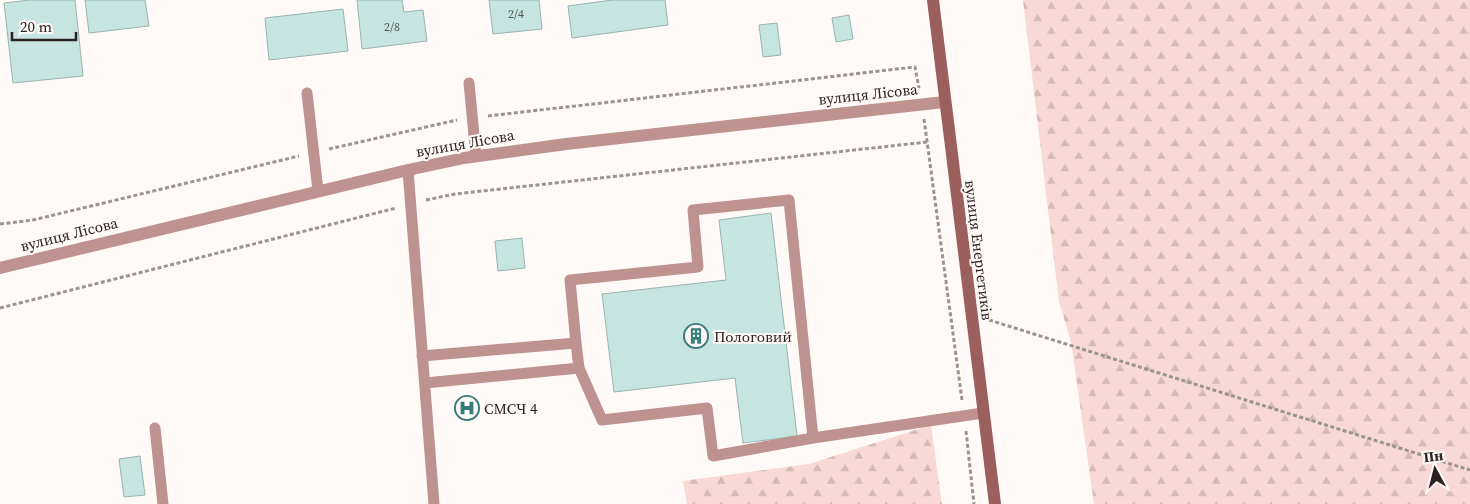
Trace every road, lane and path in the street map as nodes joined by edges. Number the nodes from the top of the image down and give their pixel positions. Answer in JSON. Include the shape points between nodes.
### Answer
{"nodes":[{"id":1,"x":933,"y":0,"type":"edge"},
{"id":2,"x":468,"y":83,"type":"dead end"},
{"id":3,"x":307,"y":93,"type":"dead end"},
{"id":4,"x":944,"y":102,"type":"junction"},
{"id":5,"x":922,"y":105,"type":"junction"},
{"id":6,"x":472,"y":118,"type":"junction"},
{"id":7,"x":927,"y":142,"type":"junction"},
{"id":8,"x":314,"y":152,"type":"junction"},
{"id":9,"x":476,"y":156,"type":"junction"},
{"id":10,"x":408,"y":170,"type":"junction"},
{"id":11,"x":318,"y":191,"type":"junction"},
{"id":12,"x":411,"y":204,"type":"junction"},
{"id":13,"x":0,"y":224,"type":"edge"},
{"id":14,"x":0,"y":268,"type":"edge"},
{"id":15,"x":0,"y":308,"type":"edge"},
{"id":16,"x":971,"y":315,"type":"junction"},
{"id":17,"x":576,"y":344,"type":"junction"},
{"id":18,"x":422,"y":356,"type":"junction"},
{"id":19,"x":579,"y":368,"type":"junction"},
{"id":20,"x":425,"y":383,"type":"junction"},
{"id":21,"x":983,"y":413,"type":"junction"},
{"id":22,"x":964,"y":416,"type":"junction"},
{"id":23,"x":155,"y":428,"type":"dead end"},
{"id":24,"x":813,"y":438,"type":"junction"},
{"id":25,"x":1470,"y":470,"type":"edge"},
{"id":26,"x":164,"y":504,"type":"edge"},
{"id":27,"x":434,"y":504,"type":"edge"},
{"id":28,"x":974,"y":504,"type":"edge"},
{"id":29,"x":994,"y":504,"type":"edge"}],
"edges":[{"from":1,"to":4,"type":"main road","name":"вулиця Енергетиків"},
{"from":2,"to":6,"type":"lane"},
{"from":3,"to":8,"type":"lane"},
{"from":4,"to":5,"type":"street","name":"вулиця Лісова"},
{"from":4,"to":16,"type":"main road","name":"вулиця Енергетиків"},
{"from":5,"to":6,"type":"path","via":[[915,67]]},
{"from":5,"to":7,"type":"path"},
{"from":5,"to":9,"type":"street","name":"вулиця Лісова"},
{"from":6,"to":8,"type":"path"},
{"from":6,"to":9,"type":"lane"},
{"from":7,"to":12,"type":"path","via":[[455,194]]},
{"from":7,"to":22,"type":"path"},
{"from":8,"to":11,"type":"lane"},
{"from":8,"to":13,"type":"path","via":[[33,220]]},
{"from":9,"to":10,"type":"street","name":"вулиця Лісова"},
{"from":10,"to":11,"type":"street","name":"вулиця Лісова"},
{"from":10,"to":12,"type":"lane"},
{"from":11,"to":14,"type":"street","name":"вулиця Лісова"},
{"from":12,"to":15,"type":"path"},
{"from":12,"to":18,"type":"lane"},
{"from":16,"to":21,"type":"main road","name":"вулиця Енергетиків"},
{"from":16,"to":25,"type":"path"},
{"from":17,"to":18,"type":"lane"},
{"from":17,"to":19,"type":"lane"},
{"from":17,"to":24,"type":"lane","via":[[570,280],[698,267],[693,210],[789,200]]},
{"from":18,"to":20,"type":"lane"},
{"from":19,"to":20,"type":"lane"},
{"from":19,"to":24,"type":"lane","via":[[602,420],[707,408],[713,456]]},
{"from":20,"to":27,"type":"lane"},
{"from":21,"to":22,"type":"lane"},
{"from":21,"to":29,"type":"main road","name":"вулиця Енергетиків"},
{"from":22,"to":24,"type":"lane"},
{"from":22,"to":28,"type":"path"},
{"from":23,"to":26,"type":"lane"}]}
